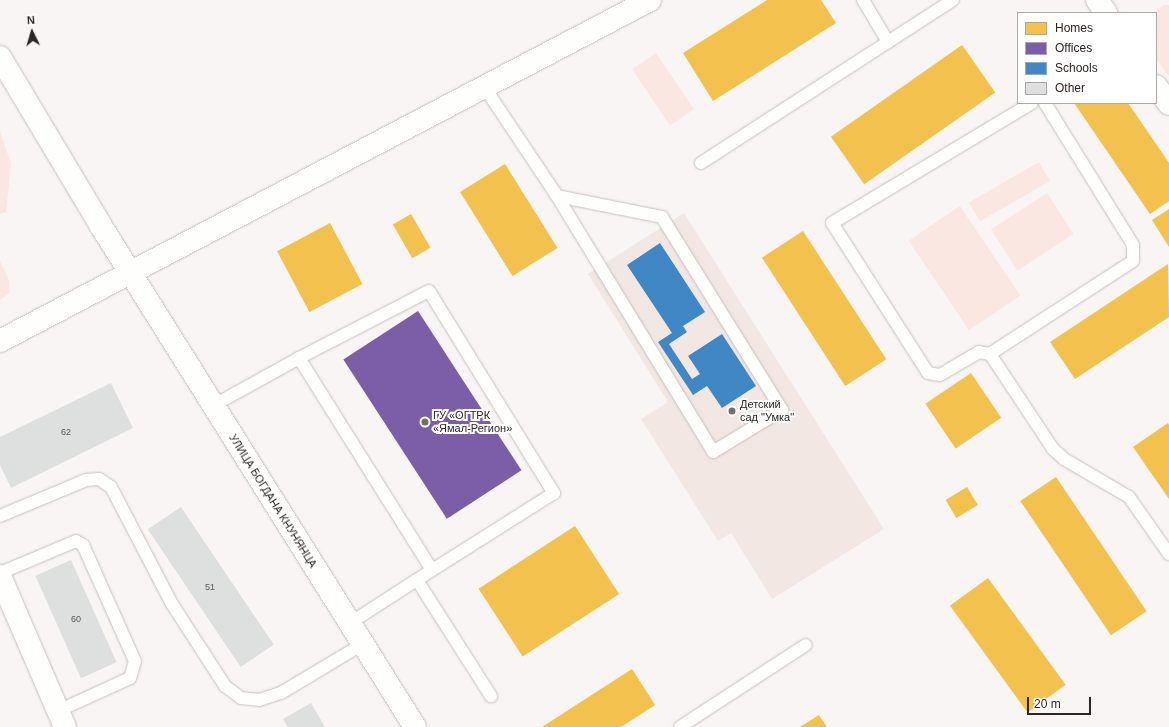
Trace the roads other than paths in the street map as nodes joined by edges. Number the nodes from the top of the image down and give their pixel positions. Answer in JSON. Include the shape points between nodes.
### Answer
{"nodes":[{"id":1,"x":650,"y":0,"type":"edge"},
{"id":2,"x":863,"y":0,"type":"edge"},
{"id":3,"x":953,"y":0,"type":"edge"},
{"id":4,"x":1097,"y":0,"type":"edge"},
{"id":5,"x":1105,"y":12,"type":"edge"},
{"id":6,"x":888,"y":42,"type":"junction"},
{"id":7,"x":0,"y":57,"type":"edge"},
{"id":8,"x":1157,"y":87,"type":"edge"},
{"id":9,"x":485,"y":88,"type":"junction"},
{"id":10,"x":1030,"y":104,"type":"edge"},
{"id":11,"x":1046,"y":104,"type":"edge"},
{"id":12,"x":1169,"y":104,"type":"edge"},
{"id":13,"x":701,"y":163,"type":"dead end"},
{"id":14,"x":557,"y":196,"type":"junction"},
{"id":15,"x":131,"y":275,"type":"junction"},
{"id":16,"x":0,"y":341,"type":"edge"},
{"id":17,"x":990,"y":354,"type":"junction"},
{"id":18,"x":299,"y":358,"type":"junction"},
{"id":19,"x":214,"y":405,"type":"junction"},
{"id":20,"x":0,"y":516,"type":"edge"},
{"id":21,"x":1169,"y":554,"type":"edge"},
{"id":22,"x":432,"y":570,"type":"junction"},
{"id":23,"x":0,"y":575,"type":"edge"},
{"id":24,"x":417,"y":580,"type":"junction"},
{"id":25,"x":350,"y":623,"type":"junction"},
{"id":26,"x":363,"y":644,"type":"junction"},
{"id":27,"x":806,"y":645,"type":"dead end"},
{"id":28,"x":491,"y":696,"type":"dead end"},
{"id":29,"x":62,"y":719,"type":"edge"},
{"id":30,"x":415,"y":727,"type":"edge"},
{"id":31,"x":680,"y":727,"type":"edge"}],
"edges":[{"from":1,"to":9,"type":"street"},
{"from":2,"to":6,"type":"lane"},
{"from":3,"to":6,"type":"lane"},
{"from":4,"to":5,"type":"street"},
{"from":6,"to":13,"type":"lane"},
{"from":7,"to":15,"type":"street","name":"УЛИЦА БОГДАНА КНУНЯНЦА"},
{"from":8,"to":12,"type":"street"},
{"from":9,"to":14,"type":"lane"},
{"from":9,"to":15,"type":"street"},
{"from":10,"to":17,"type":"lane","via":[[832,223],[928,373],[940,375],[979,352]]},
{"from":11,"to":17,"type":"lane","via":[[1133,245],[1133,261]]},
{"from":14,"to":14,"type":"lane","via":[[713,452],[782,410],[662,218]]},
{"from":15,"to":16,"type":"street"},
{"from":15,"to":19,"type":"street","name":"УЛИЦА БОГДАНА КНУНЯНЦА"},
{"from":17,"to":21,"type":"lane","via":[[1054,449],[1064,459],[1129,497]]},
{"from":18,"to":19,"type":"lane"},
{"from":18,"to":22,"type":"lane"},
{"from":18,"to":22,"type":"lane","via":[[428,291],[554,493]]},
{"from":19,"to":25,"type":"street","name":"УЛИЦА БОГДАНА КНУНЯНЦА"},
{"from":20,"to":26,"type":"lane","via":[[86,480],[98,479],[111,487],[172,604],[225,686],[240,698],[259,700],[281,693]]},
{"from":22,"to":24,"type":"lane"},
{"from":23,"to":29,"type":"street"},
{"from":23,"to":29,"type":"lane","via":[[76,541],[83,546],[135,661],[130,678]]},
{"from":24,"to":25,"type":"lane"},
{"from":24,"to":28,"type":"lane"},
{"from":25,"to":26,"type":"street","name":"УЛИЦА БОГДАНА КНУНЯНЦА"},
{"from":26,"to":30,"type":"street","name":"УЛИЦА БОГДАНА КНУНЯНЦА"},
{"from":27,"to":31,"type":"lane"}]}
